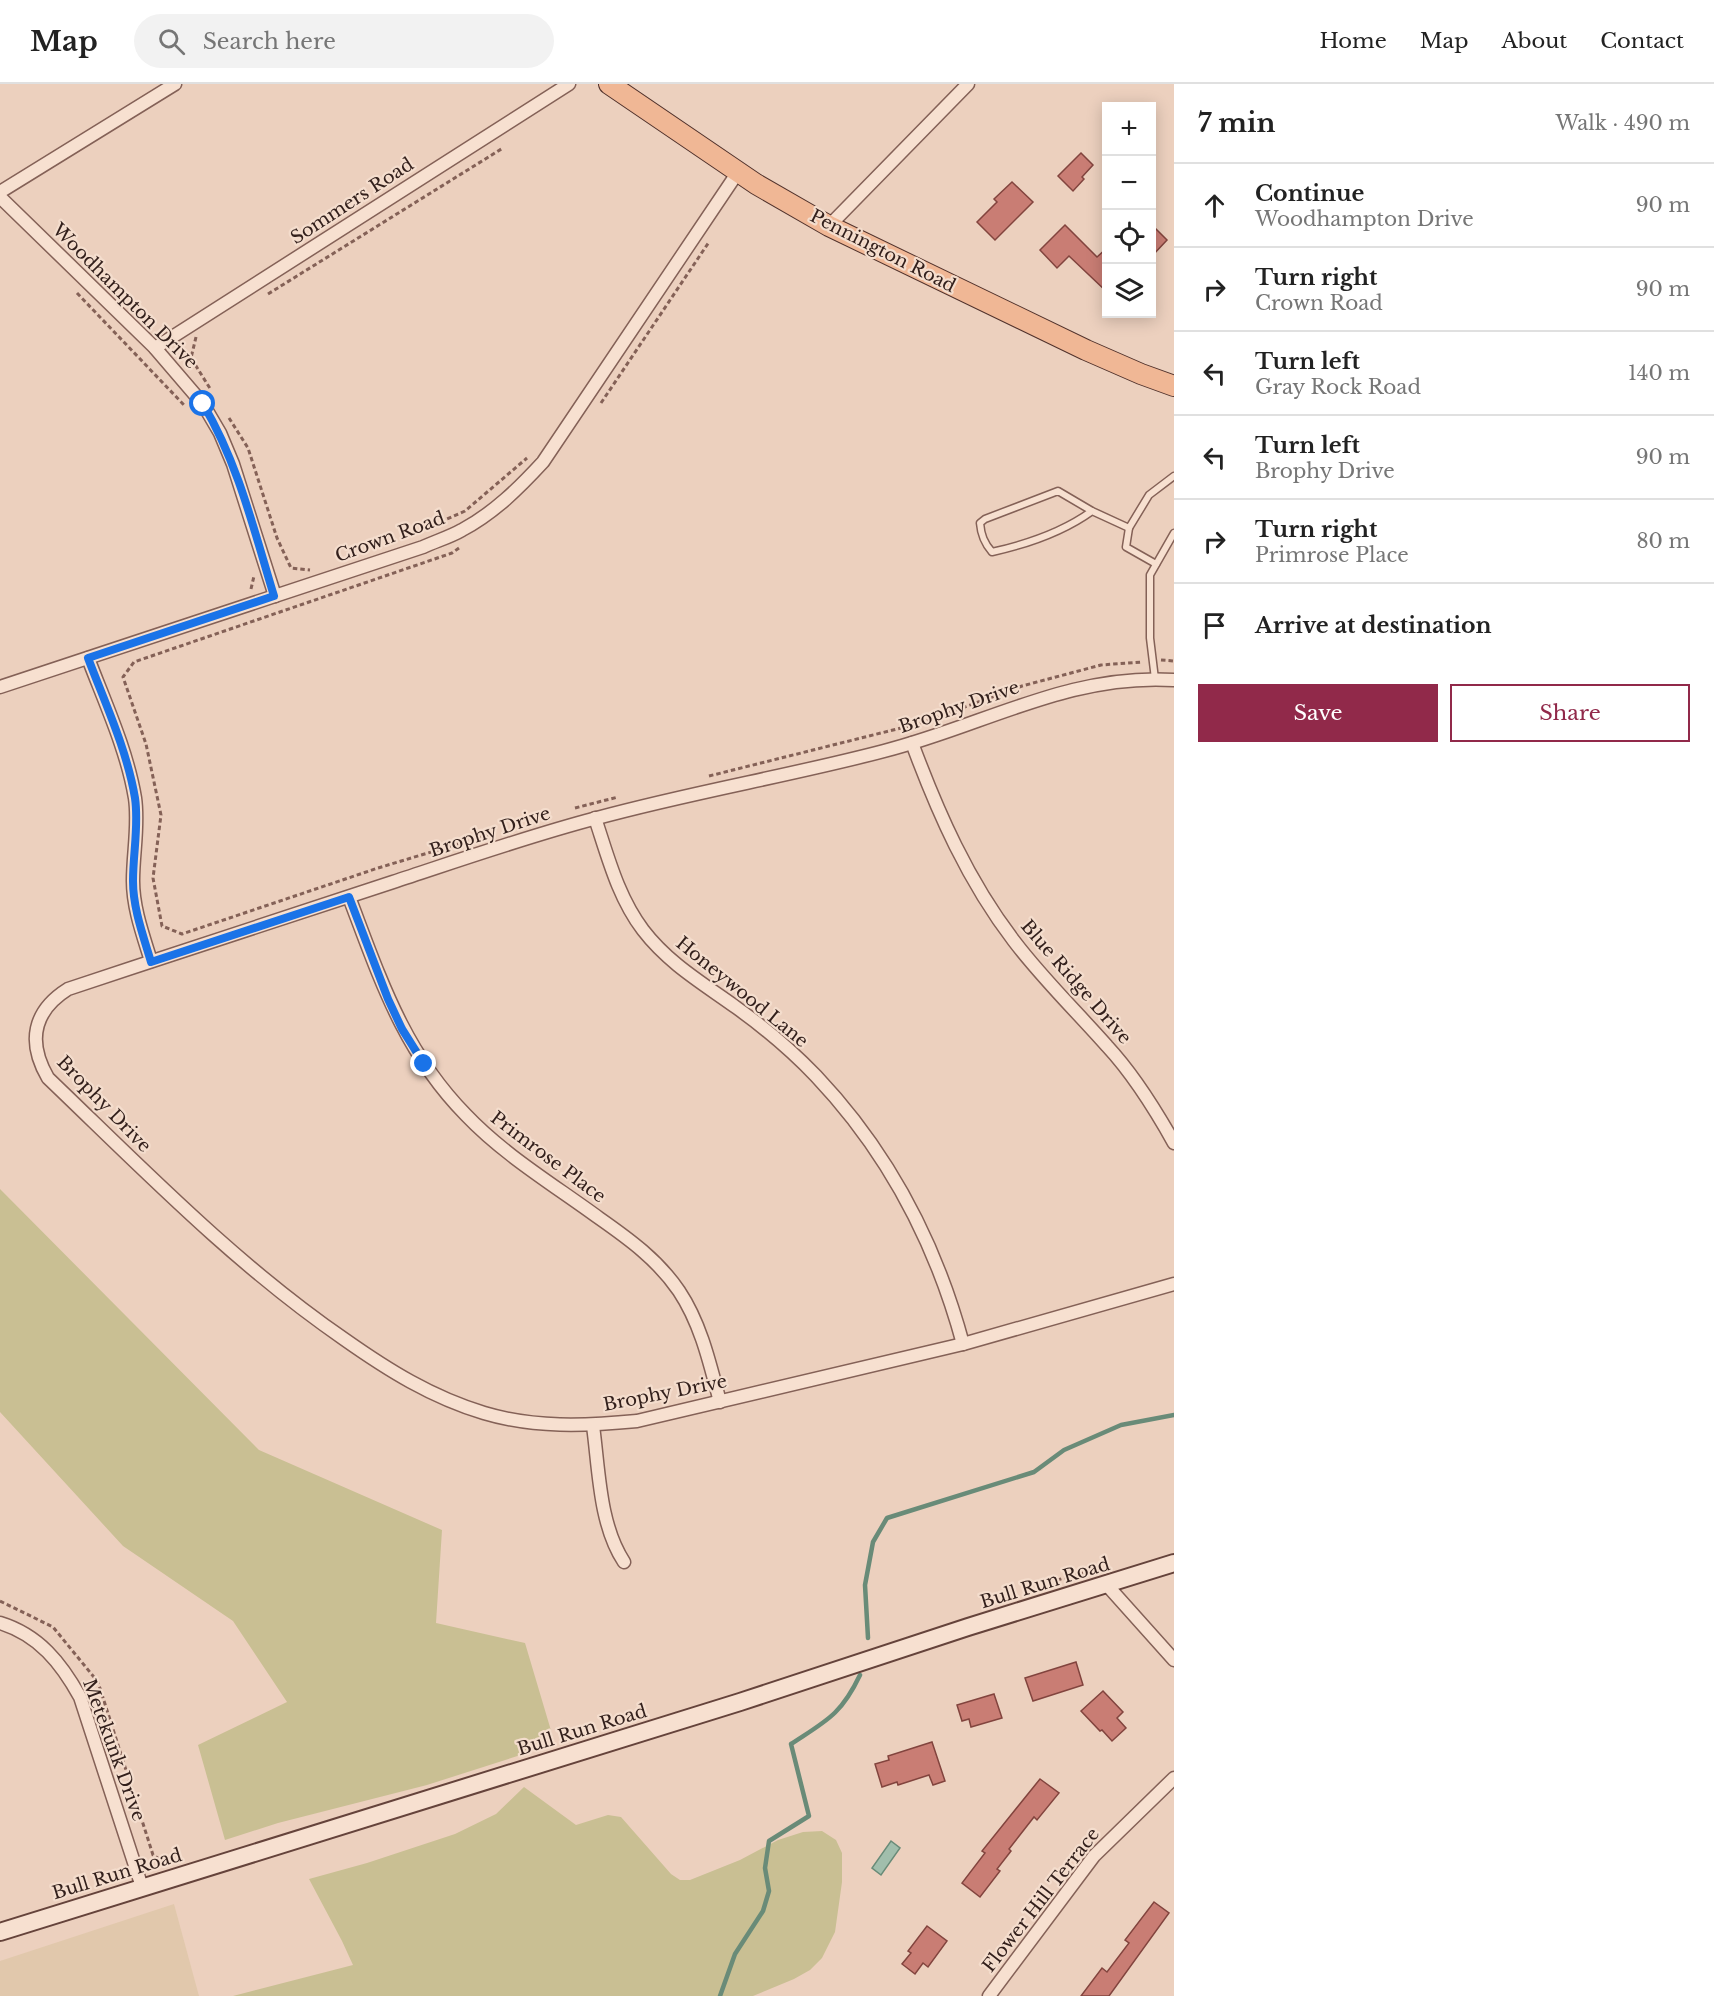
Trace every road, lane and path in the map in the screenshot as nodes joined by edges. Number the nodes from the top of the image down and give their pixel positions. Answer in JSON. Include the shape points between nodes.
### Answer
{"nodes":[{"id":1,"x":175,"y":84,"type":"edge"},
{"id":2,"x":569,"y":84,"type":"edge"},
{"id":3,"x":609,"y":84,"type":"edge"},
{"id":4,"x":968,"y":84,"type":"edge"},
{"id":5,"x":502,"y":148,"type":"dead end"},
{"id":6,"x":738,"y":172,"type":"junction"},
{"id":7,"x":0,"y":192,"type":"edge"},
{"id":8,"x":0,"y":197,"type":"edge"},
{"id":9,"x":829,"y":226,"type":"junction"},
{"id":10,"x":713,"y":236,"type":"dead end"},
{"id":11,"x":70,"y":286,"type":"dead end"},
{"id":12,"x":264,"y":296,"type":"dead end"},
{"id":13,"x":196,"y":335,"type":"dead end"},
{"id":14,"x":155,"y":348,"type":"junction"},
{"id":15,"x":1174,"y":386,"type":"edge"},
{"id":16,"x":214,"y":395,"type":"dead end"},
{"id":17,"x":599,"y":405,"type":"dead end"},
{"id":18,"x":190,"y":411,"type":"dead end"},
{"id":19,"x":225,"y":413,"type":"dead end"},
{"id":20,"x":532,"y":453,"type":"dead end"},
{"id":21,"x":1174,"y":476,"type":"edge"},
{"id":22,"x":1092,"y":511,"type":"junction"},
{"id":23,"x":1129,"y":528,"type":"junction"},
{"id":24,"x":1174,"y":533,"type":"edge"},
{"id":25,"x":405,"y":537,"type":"dead end"},
{"id":26,"x":461,"y":547,"type":"dead end"},
{"id":27,"x":1156,"y":564,"type":"junction"},
{"id":28,"x":319,"y":570,"type":"dead end"},
{"id":29,"x":255,"y":574,"type":"dead end"},
{"id":30,"x":249,"y":593,"type":"dead end"},
{"id":31,"x":274,"y":596,"type":"junction"},
{"id":32,"x":88,"y":658,"type":"junction"},
{"id":33,"x":1152,"y":661,"type":"junction"},
{"id":34,"x":1174,"y":661,"type":"edge"},
{"id":35,"x":1155,"y":680,"type":"junction"},
{"id":36,"x":1174,"y":680,"type":"edge"},
{"id":37,"x":0,"y":687,"type":"edge"},
{"id":38,"x":912,"y":743,"type":"junction"},
{"id":39,"x":709,"y":776,"type":"dead end"},
{"id":40,"x":629,"y":794,"type":"dead end"},
{"id":41,"x":572,"y":809,"type":"dead end"},
{"id":42,"x":595,"y":818,"type":"junction"},
{"id":43,"x":492,"y":833,"type":"dead end"},
{"id":44,"x":349,"y":897,"type":"junction"},
{"id":45,"x":151,"y":962,"type":"junction"},
{"id":46,"x":1174,"y":1143,"type":"edge"},
{"id":47,"x":1174,"y":1284,"type":"edge"},
{"id":48,"x":963,"y":1344,"type":"junction"},
{"id":49,"x":720,"y":1402,"type":"junction"},
{"id":50,"x":593,"y":1426,"type":"junction"},
{"id":51,"x":624,"y":1562,"type":"dead end"},
{"id":52,"x":1174,"y":1563,"type":"edge"},
{"id":53,"x":1106,"y":1584,"type":"junction"},
{"id":54,"x":0,"y":1623,"type":"edge"},
{"id":55,"x":1174,"y":1660,"type":"edge"},
{"id":56,"x":1174,"y":1778,"type":"edge"},
{"id":57,"x":142,"y":1887,"type":"junction"},
{"id":58,"x":0,"y":1932,"type":"edge"},
{"id":59,"x":989,"y":1996,"type":"edge"}],
"edges":[{"from":1,"to":7,"type":"street"},
{"from":2,"to":14,"type":"street","name":"Sommers Road"},
{"from":3,"to":6,"type":"main road","name":"Pennington Road"},
{"from":4,"to":9,"type":"street"},
{"from":5,"to":12,"type":"path"},
{"from":6,"to":9,"type":"main road","name":"Pennington Road"},
{"from":6,"to":31,"type":"street","name":"Crown Road","via":[[543,462],[515,493],[462,530],[423,547]]},
{"from":8,"to":14,"type":"street","name":"Woodhampton Drive"},
{"from":9,"to":15,"type":"main road","name":"Pennington Road","via":[[1086,350]]},
{"from":10,"to":17,"type":"path"},
{"from":11,"to":18,"type":"path"},
{"from":13,"to":16,"type":"path","via":[[191,358]]},
{"from":14,"to":31,"type":"street","name":"Woodhampton Drive","via":[[203,404],[220,433]]},
{"from":19,"to":28,"type":"path","via":[[248,448],[277,538],[291,568]]},
{"from":20,"to":25,"type":"path","via":[[465,511]]},
{"from":21,"to":23,"type":"lane","via":[[1149,495]]},
{"from":22,"to":22,"type":"lane","via":[[1058,491],[985,519],[980,523],[981,534],[992,552],[1070,526]]},
{"from":22,"to":23,"type":"lane"},
{"from":23,"to":27,"type":"lane","via":[[1126,548]]},
{"from":24,"to":27,"type":"lane"},
{"from":26,"to":43,"type":"path","via":[[134,662],[123,677],[146,744],[160,815],[153,878],[162,926],[182,934]]},
{"from":27,"to":33,"type":"lane","via":[[1150,575]]},
{"from":29,"to":30,"type":"path"},
{"from":31,"to":32,"type":"street","name":"Crown Road"},
{"from":32,"to":37,"type":"street","name":"Crown Road"},
{"from":32,"to":45,"type":"street","via":[[129,768],[137,828],[134,899]]},
{"from":33,"to":34,"type":"path"},
{"from":33,"to":35,"type":"lane"},
{"from":33,"to":39,"type":"path","via":[[1101,665],[1022,686],[921,723]]},
{"from":35,"to":36,"type":"street","name":"Brophy Drive"},
{"from":35,"to":38,"type":"street","name":"Brophy Drive","via":[[1061,691]]},
{"from":38,"to":42,"type":"street","name":"Brophy Drive"},
{"from":38,"to":46,"type":"street","name":"Blue Ridge Drive","via":[[951,839],[980,890],[1042,976],[1135,1080]]},
{"from":40,"to":41,"type":"path"},
{"from":42,"to":44,"type":"street","name":"Brophy Drive"},
{"from":42,"to":48,"type":"street","name":"Honeywood Lane","via":[[617,885],[643,930],[686,973],[778,1040],[843,1106],[874,1147],[925,1236],[945,1283]]},
{"from":44,"to":45,"type":"street","name":"Brophy Drive"},
{"from":44,"to":49,"type":"street","name":"Primrose Place","via":[[388,999],[424,1064],[466,1116],[496,1143],[639,1246],[662,1269],[693,1317]]},
{"from":45,"to":50,"type":"street","name":"Brophy Drive","via":[[68,989],[46,1008],[39,1021],[36,1043],[40,1064],[48,1078],[208,1233],[319,1323],[387,1369],[418,1388],[486,1414]]},
{"from":47,"to":48,"type":"street","name":"Brophy Drive"},
{"from":48,"to":49,"type":"street","name":"Brophy Drive"},
{"from":49,"to":50,"type":"street","name":"Brophy Drive","via":[[637,1421]]},
{"from":50,"to":51,"type":"street","via":[[607,1523],[614,1547]]},
{"from":52,"to":53,"type":"street","name":"Bull Run Road"},
{"from":53,"to":55,"type":"street"},
{"from":53,"to":57,"type":"street","name":"Bull Run Road"},
{"from":54,"to":57,"type":"street","name":"Metekunk Drive","via":[[37,1641],[69,1676],[80,1697]]},
{"from":56,"to":59,"type":"street","name":"Flower Hill Terrace","via":[[1094,1856]]},
{"from":57,"to":58,"type":"street","name":"Bull Run Road"}]}
